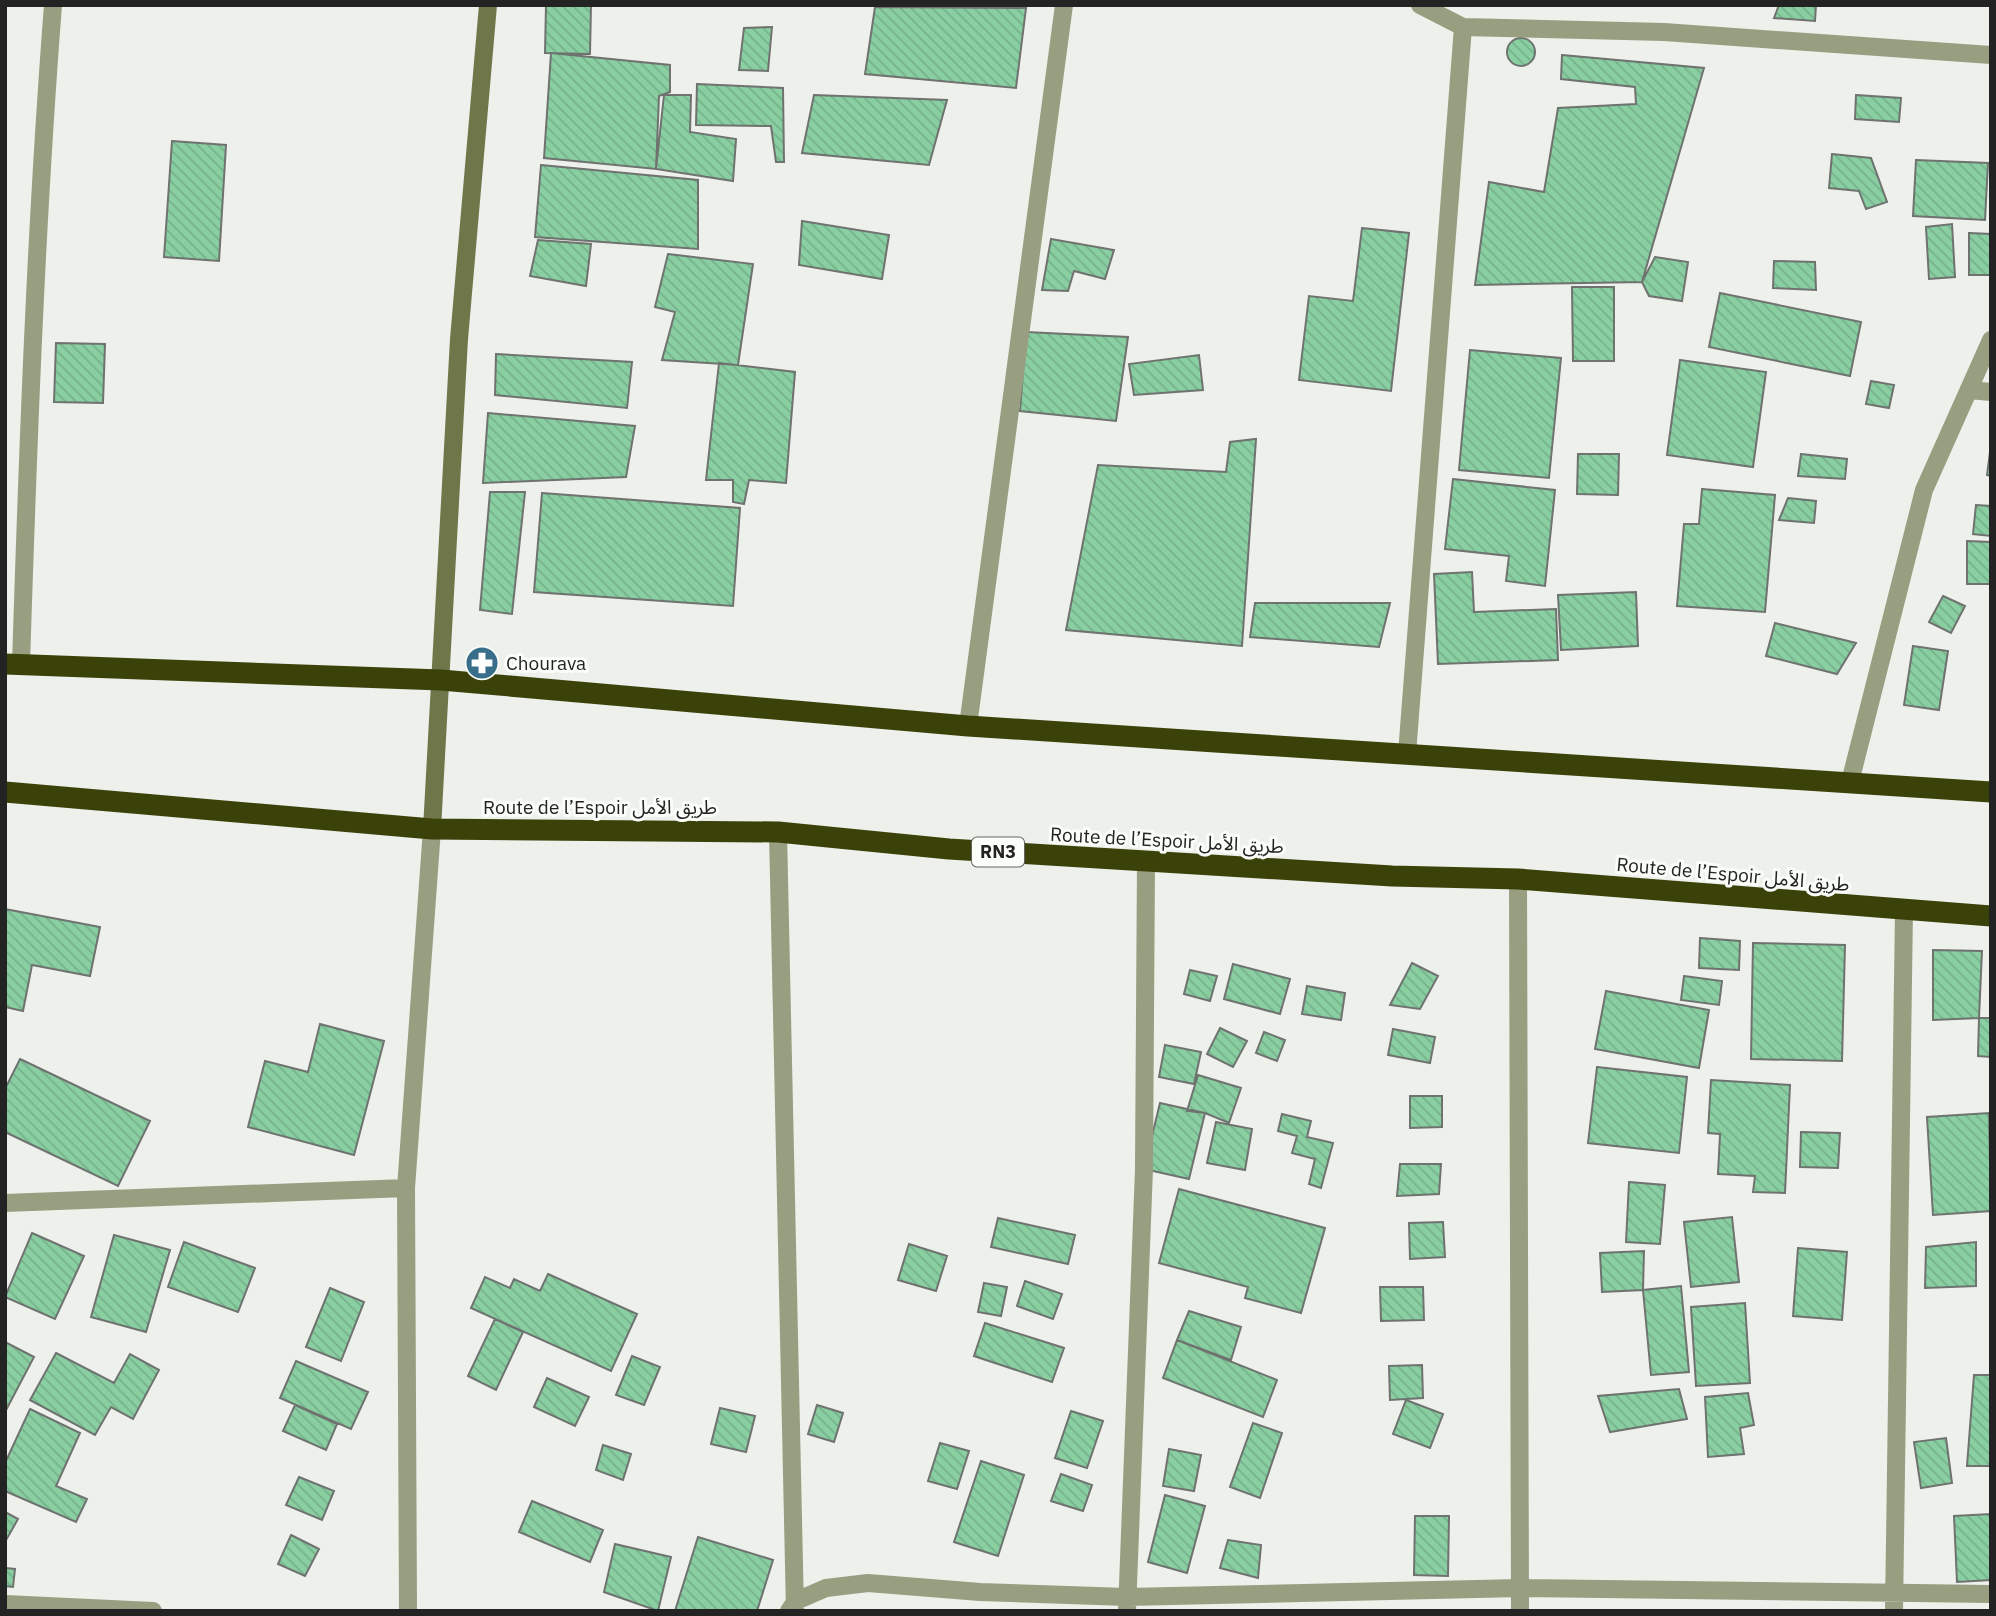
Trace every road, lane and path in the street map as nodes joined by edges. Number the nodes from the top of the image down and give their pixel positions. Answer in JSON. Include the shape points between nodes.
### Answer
{"nodes":[{"id":1,"x":53,"y":5,"type":"edge"},
{"id":2,"x":488,"y":5,"type":"edge"},
{"id":3,"x":1064,"y":5,"type":"edge"},
{"id":4,"x":1420,"y":5,"type":"edge"},
{"id":5,"x":1463,"y":27,"type":"junction"},
{"id":6,"x":1991,"y":55,"type":"edge"},
{"id":7,"x":1991,"y":340,"type":"edge"},
{"id":8,"x":1969,"y":390,"type":"junction"},
{"id":9,"x":1991,"y":393,"type":"edge"},
{"id":10,"x":13,"y":664,"type":"edge"},
{"id":11,"x":441,"y":680,"type":"junction"},
{"id":12,"x":968,"y":726,"type":"junction"},
{"id":13,"x":1407,"y":754,"type":"junction"},
{"id":14,"x":1850,"y":782,"type":"junction"},
{"id":15,"x":5,"y":792,"type":"edge"},
{"id":16,"x":1991,"y":792,"type":"edge"},
{"id":17,"x":432,"y":829,"type":"junction"},
{"id":18,"x":778,"y":832,"type":"junction"},
{"id":19,"x":1146,"y":862,"type":"junction"},
{"id":20,"x":1518,"y":879,"type":"junction"},
{"id":21,"x":1904,"y":910,"type":"junction"},
{"id":22,"x":1991,"y":916,"type":"edge"},
{"id":23,"x":405,"y":1188,"type":"junction"},
{"id":24,"x":5,"y":1203,"type":"edge"},
{"id":25,"x":1520,"y":1588,"type":"junction"},
{"id":26,"x":1991,"y":1594,"type":"edge"},
{"id":27,"x":1894,"y":1602,"type":"edge"},
{"id":28,"x":5,"y":1604,"type":"edge"},
{"id":29,"x":1127,"y":1604,"type":"edge"},
{"id":30,"x":793,"y":1607,"type":"edge"},
{"id":31,"x":24,"y":1608,"type":"edge"},
{"id":32,"x":153,"y":1611,"type":"edge"},
{"id":33,"x":408,"y":1611,"type":"edge"},
{"id":34,"x":1520,"y":1611,"type":"edge"}],
"edges":[{"from":1,"to":10,"type":"street"},
{"from":2,"to":11,"type":"street","via":[[459,339]]},
{"from":3,"to":12,"type":"street"},
{"from":4,"to":5,"type":"street"},
{"from":5,"to":6,"type":"street","via":[[1664,32]]},
{"from":5,"to":13,"type":"street"},
{"from":7,"to":8,"type":"street"},
{"from":8,"to":9,"type":"street"},
{"from":8,"to":14,"type":"street","via":[[1924,490]]},
{"from":10,"to":11,"type":"highway"},
{"from":11,"to":12,"type":"highway"},
{"from":11,"to":17,"type":"street"},
{"from":12,"to":13,"type":"highway"},
{"from":13,"to":14,"type":"highway"},
{"from":14,"to":16,"type":"highway"},
{"from":15,"to":17,"type":"highway","name":"Route de l’Espoir طريق الأمل","number":"RN3"},
{"from":17,"to":18,"type":"highway","name":"Route de l’Espoir طريق الأمل","number":"RN3"},
{"from":17,"to":23,"type":"street"},
{"from":18,"to":19,"type":"highway","name":"Route de l’Espoir طريق الأمل","number":"RN3"},
{"from":18,"to":30,"type":"street"},
{"from":19,"to":20,"type":"highway","name":"Route de l’Espoir طريق الأمل","number":"RN3"},
{"from":19,"to":29,"type":"street","via":[[1144,1169]]},
{"from":20,"to":21,"type":"highway","name":"Route de l’Espoir طريق الأمل","number":"RN3"},
{"from":20,"to":25,"type":"street"},
{"from":21,"to":22,"type":"highway","name":"Route de l’Espoir طريق الأمل","number":"RN3"},
{"from":21,"to":27,"type":"street"},
{"from":23,"to":24,"type":"street"},
{"from":23,"to":33,"type":"street"},
{"from":25,"to":27,"type":"street"},
{"from":25,"to":29,"type":"street"},
{"from":25,"to":34,"type":"street"},
{"from":26,"to":27,"type":"street"},
{"from":28,"to":31,"type":"street"},
{"from":29,"to":30,"type":"street","via":[[868,1583],[827,1588]]},
{"from":31,"to":32,"type":"street"}]}
